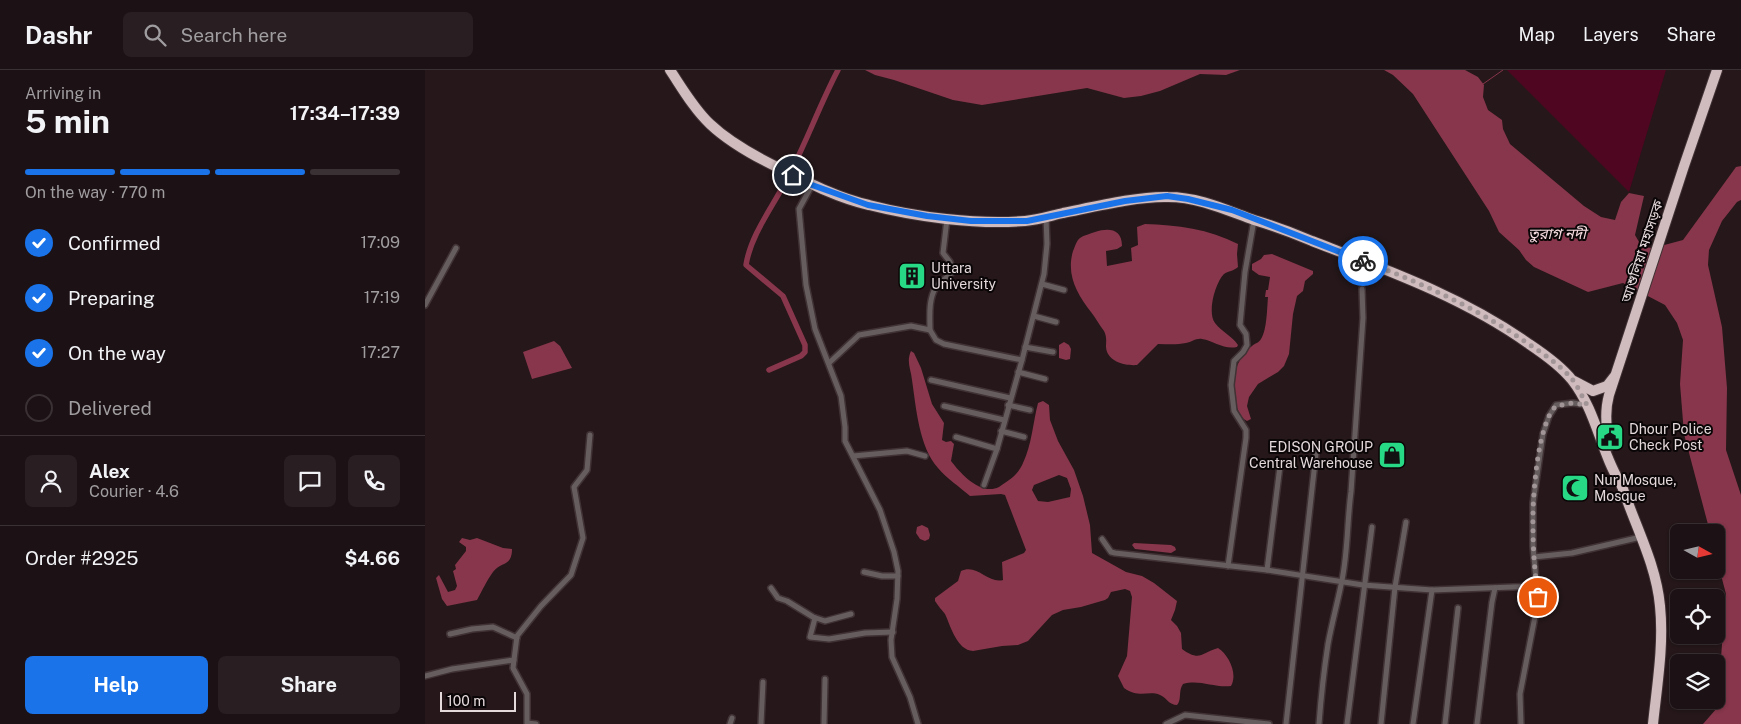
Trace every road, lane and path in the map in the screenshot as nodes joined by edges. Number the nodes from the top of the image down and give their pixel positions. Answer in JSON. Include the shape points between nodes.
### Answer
{"nodes":[{"id":1,"x":670,"y":70,"type":"edge"},
{"id":2,"x":1717,"y":70,"type":"edge"},
{"id":3,"x":809,"y":183,"type":"junction"},
{"id":4,"x":1046,"y":218,"type":"junction"},
{"id":5,"x":947,"y":219,"type":"junction"},
{"id":6,"x":1254,"y":220,"type":"junction"},
{"id":7,"x":457,"y":248,"type":"dead end"},
{"id":8,"x":1042,"y":284,"type":"junction"},
{"id":9,"x":1362,"y":289,"type":"dead end"},
{"id":10,"x":1065,"y":290,"type":"dead end"},
{"id":11,"x":425,"y":305,"type":"edge"},
{"id":12,"x":1033,"y":316,"type":"junction"},
{"id":13,"x":1056,"y":322,"type":"dead end"},
{"id":14,"x":930,"y":330,"type":"junction"},
{"id":15,"x":1025,"y":347,"type":"junction"},
{"id":16,"x":1053,"y":352,"type":"dead end"},
{"id":17,"x":1022,"y":360,"type":"junction"},
{"id":18,"x":829,"y":363,"type":"junction"},
{"id":19,"x":1018,"y":372,"type":"junction"},
{"id":20,"x":1617,"y":373,"type":"junction"},
{"id":21,"x":1045,"y":379,"type":"dead end"},
{"id":22,"x":1572,"y":379,"type":"junction"},
{"id":23,"x":931,"y":380,"type":"dead end"},
{"id":24,"x":1010,"y":398,"type":"junction"},
{"id":25,"x":1009,"y":405,"type":"junction"},
{"id":26,"x":1587,"y":405,"type":"junction"},
{"id":27,"x":944,"y":406,"type":"dead end"},
{"id":28,"x":1030,"y":410,"type":"dead end"},
{"id":29,"x":1004,"y":420,"type":"junction"},
{"id":30,"x":1001,"y":431,"type":"junction"},
{"id":31,"x":590,"y":435,"type":"dead end"},
{"id":32,"x":956,"y":437,"type":"dead end"},
{"id":33,"x":1024,"y":437,"type":"dead end"},
{"id":34,"x":1317,"y":444,"type":"dead end"},
{"id":35,"x":997,"y":449,"type":"junction"},
{"id":36,"x":853,"y":456,"type":"junction"},
{"id":37,"x":925,"y":456,"type":"dead end"},
{"id":38,"x":1280,"y":466,"type":"dead end"},
{"id":39,"x":984,"y":485,"type":"dead end"},
{"id":40,"x":1622,"y":486,"type":"junction"},
{"id":41,"x":1406,"y":522,"type":"dead end"},
{"id":42,"x":1372,"y":527,"type":"dead end"},
{"id":43,"x":1642,"y":537,"type":"junction"},
{"id":44,"x":1102,"y":539,"type":"dead end"},
{"id":45,"x":1534,"y":557,"type":"junction"},
{"id":46,"x":1228,"y":566,"type":"junction"},
{"id":47,"x":1267,"y":570,"type":"junction"},
{"id":48,"x":863,"y":572,"type":"dead end"},
{"id":49,"x":898,"y":576,"type":"junction"},
{"id":50,"x":1302,"y":576,"type":"junction"},
{"id":51,"x":1342,"y":581,"type":"junction"},
{"id":52,"x":1363,"y":585,"type":"junction"},
{"id":53,"x":1395,"y":586,"type":"junction"},
{"id":54,"x":1537,"y":586,"type":"junction"},
{"id":55,"x":771,"y":588,"type":"dead end"},
{"id":56,"x":1495,"y":588,"type":"junction"},
{"id":57,"x":1432,"y":590,"type":"junction"},
{"id":58,"x":1458,"y":608,"type":"dead end"},
{"id":59,"x":851,"y":614,"type":"dead end"},
{"id":60,"x":815,"y":618,"type":"junction"},
{"id":61,"x":893,"y":632,"type":"junction"},
{"id":62,"x":450,"y":634,"type":"dead end"},
{"id":63,"x":517,"y":638,"type":"junction"},
{"id":64,"x":514,"y":660,"type":"junction"},
{"id":65,"x":425,"y":676,"type":"edge"},
{"id":66,"x":825,"y":679,"type":"dead end"},
{"id":67,"x":763,"y":682,"type":"dead end"},
{"id":68,"x":536,"y":724,"type":"edge"},
{"id":69,"x":761,"y":724,"type":"edge"},
{"id":70,"x":824,"y":724,"type":"edge"},
{"id":71,"x":918,"y":724,"type":"edge"},
{"id":72,"x":1166,"y":724,"type":"edge"},
{"id":73,"x":1269,"y":724,"type":"edge"},
{"id":74,"x":1286,"y":724,"type":"edge"},
{"id":75,"x":1319,"y":724,"type":"edge"},
{"id":76,"x":1347,"y":724,"type":"edge"},
{"id":77,"x":1381,"y":724,"type":"edge"},
{"id":78,"x":1413,"y":724,"type":"edge"},
{"id":79,"x":1445,"y":724,"type":"edge"},
{"id":80,"x":1477,"y":724,"type":"edge"},
{"id":81,"x":1521,"y":724,"type":"edge"},
{"id":82,"x":1653,"y":724,"type":"edge"}],
"edges":[{"from":1,"to":3,"type":"highway","via":[[710,124],[746,150]]},
{"from":2,"to":20,"type":"highway","name":"আশুলিয়া মহাসড়ক"},
{"from":3,"to":5,"type":"highway","via":[[868,205]]},
{"from":3,"to":18,"type":"street","via":[[799,208],[802,260],[815,328]]},
{"from":4,"to":5,"type":"highway","via":[[997,222]]},
{"from":4,"to":6,"type":"highway","via":[[1125,201],[1167,196],[1212,204]]},
{"from":4,"to":8,"type":"street","via":[[1047,244]]},
{"from":5,"to":14,"type":"street","via":[[943,253],[953,271],[936,286],[931,298]]},
{"from":6,"to":22,"type":"highway","via":[[1434,289],[1514,333]]},
{"from":6,"to":46,"type":"street","via":[[1240,325],[1246,334],[1247,345],[1235,360],[1231,385],[1234,411],[1246,430],[1246,438]]},
{"from":7,"to":11,"type":"street"},
{"from":8,"to":10,"type":"street"},
{"from":8,"to":12,"type":"street"},
{"from":9,"to":51,"type":"street","via":[[1363,318],[1348,543]]},
{"from":12,"to":13,"type":"street"},
{"from":12,"to":15,"type":"street"},
{"from":14,"to":17,"type":"street","via":[[936,340],[944,344]]},
{"from":14,"to":18,"type":"street","via":[[911,326],[859,335]]},
{"from":15,"to":16,"type":"street"},
{"from":15,"to":17,"type":"street"},
{"from":17,"to":19,"type":"street"},
{"from":18,"to":36,"type":"street","via":[[844,407],[845,441]]},
{"from":19,"to":21,"type":"street"},
{"from":19,"to":24,"type":"street"},
{"from":20,"to":22,"type":"highway","via":[[1607,386],[1593,391]]},
{"from":20,"to":40,"type":"highway","name":"আশুলিয়া মহাসড়ক","via":[[1606,408],[1606,422]]},
{"from":22,"to":26,"type":"highway"},
{"from":23,"to":24,"type":"street"},
{"from":24,"to":25,"type":"street"},
{"from":25,"to":28,"type":"street"},
{"from":25,"to":29,"type":"street"},
{"from":26,"to":40,"type":"highway"},
{"from":26,"to":45,"type":"street","via":[[1556,406],[1549,416],[1539,453],[1533,503]]},
{"from":27,"to":29,"type":"street"},
{"from":29,"to":30,"type":"street"},
{"from":30,"to":33,"type":"street"},
{"from":30,"to":35,"type":"street"},
{"from":31,"to":63,"type":"street","via":[[587,470],[574,487],[583,538],[571,575],[541,606]]},
{"from":32,"to":35,"type":"street"},
{"from":34,"to":50,"type":"street"},
{"from":35,"to":39,"type":"street"},
{"from":36,"to":37,"type":"street","via":[[907,451]]},
{"from":36,"to":49,"type":"street","via":[[883,518]]},
{"from":38,"to":47,"type":"street"},
{"from":40,"to":43,"type":"highway"},
{"from":41,"to":53,"type":"street"},
{"from":42,"to":52,"type":"street"},
{"from":43,"to":45,"type":"street"},
{"from":43,"to":82,"type":"highway","via":[[1660,606],[1661,639]]},
{"from":44,"to":46,"type":"street","via":[[1115,553]]},
{"from":45,"to":54,"type":"street"},
{"from":46,"to":47,"type":"street"},
{"from":47,"to":50,"type":"street"},
{"from":48,"to":49,"type":"street"},
{"from":49,"to":61,"type":"street"},
{"from":50,"to":51,"type":"street"},
{"from":50,"to":74,"type":"street"},
{"from":51,"to":52,"type":"street"},
{"from":51,"to":75,"type":"street","via":[[1323,679]]},
{"from":52,"to":53,"type":"street"},
{"from":52,"to":76,"type":"street"},
{"from":53,"to":57,"type":"street"},
{"from":53,"to":77,"type":"street"},
{"from":54,"to":56,"type":"street"},
{"from":54,"to":81,"type":"street","via":[[1538,601],[1520,694]]},
{"from":55,"to":60,"type":"street","via":[[778,598],[787,600]]},
{"from":56,"to":57,"type":"street"},
{"from":56,"to":80,"type":"street"},
{"from":57,"to":78,"type":"street"},
{"from":58,"to":79,"type":"street"},
{"from":59,"to":60,"type":"street","via":[[825,621]]},
{"from":60,"to":61,"type":"street","via":[[810,637],[829,639]]},
{"from":61,"to":71,"type":"street","via":[[892,656]]},
{"from":62,"to":63,"type":"street","via":[[493,627]]},
{"from":63,"to":64,"type":"street"},
{"from":64,"to":65,"type":"street"},
{"from":64,"to":68,"type":"street","via":[[513,668],[527,694],[527,723]]},
{"from":66,"to":70,"type":"street"},
{"from":67,"to":69,"type":"street"},
{"from":72,"to":73,"type":"street","via":[[1185,715]]}]}
